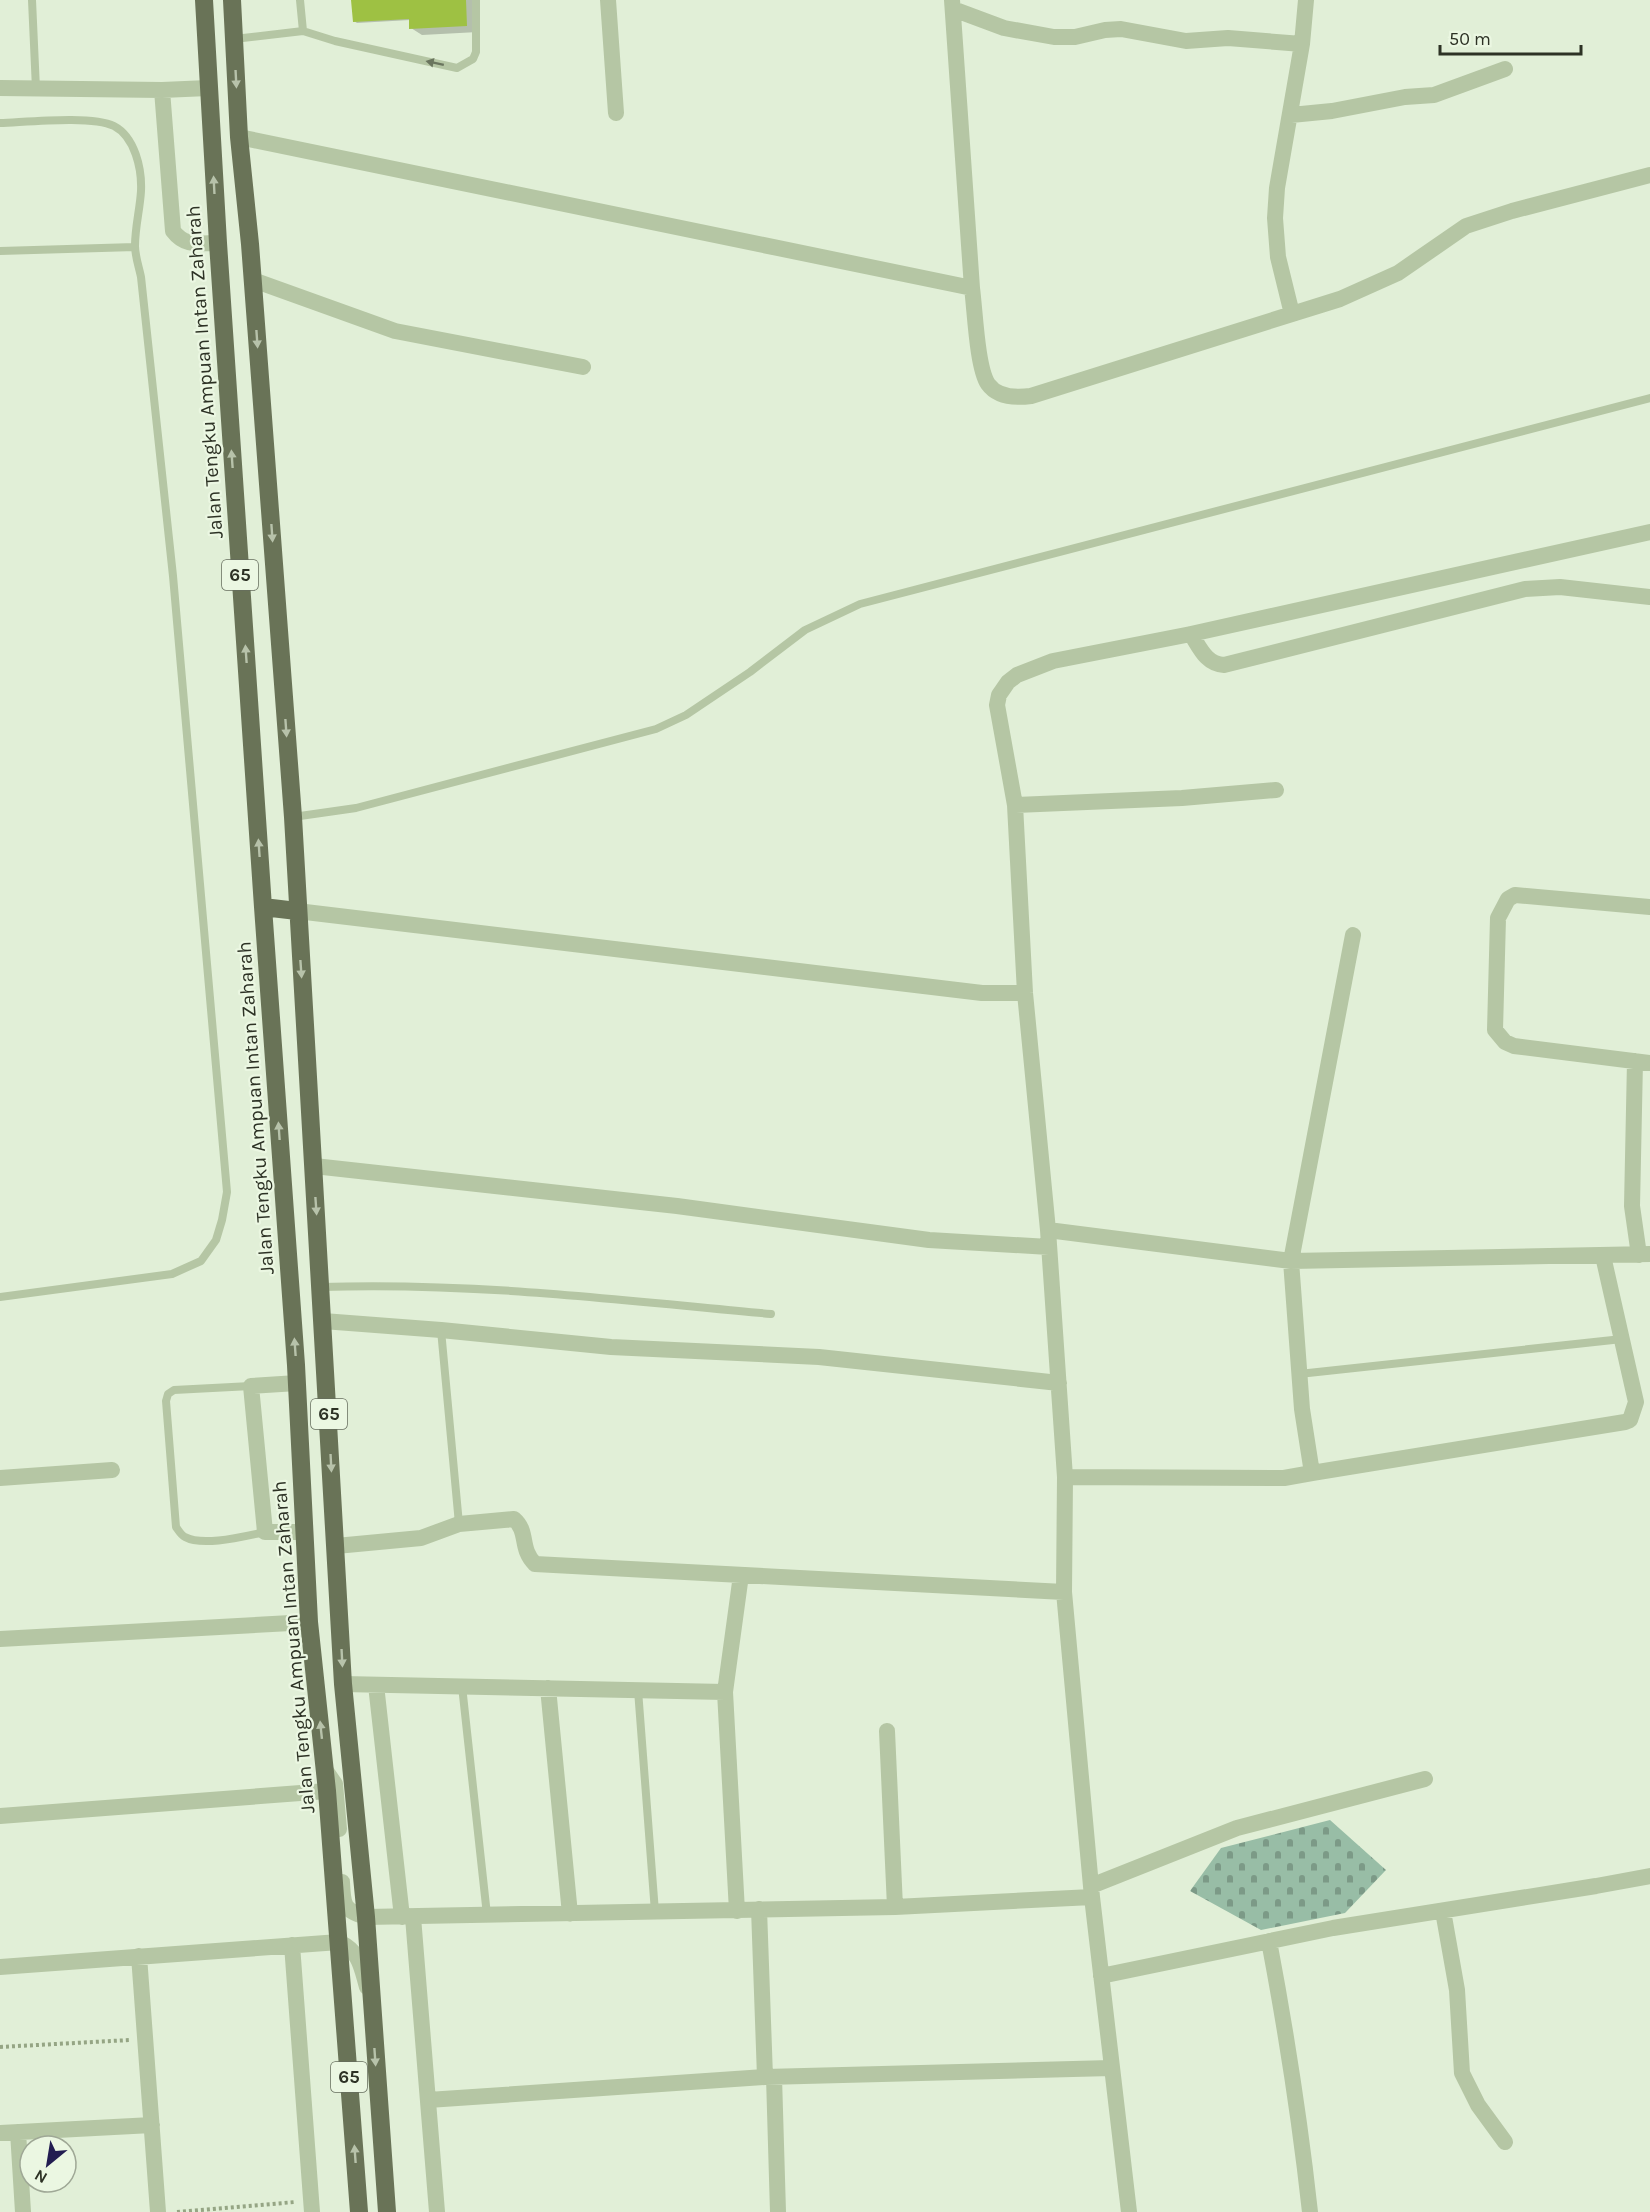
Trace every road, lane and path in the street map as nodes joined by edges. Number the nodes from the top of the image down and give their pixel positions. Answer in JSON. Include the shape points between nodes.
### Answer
{"nodes":[{"id":1,"x":32,"y":0,"type":"edge"},
{"id":2,"x":204,"y":0,"type":"edge"},
{"id":3,"x":232,"y":0,"type":"edge"},
{"id":4,"x":300,"y":0,"type":"edge"},
{"id":5,"x":476,"y":0,"type":"edge"},
{"id":6,"x":608,"y":0,"type":"edge"},
{"id":7,"x":1306,"y":0,"type":"edge"},
{"id":8,"x":952,"y":4,"type":"edge"},
{"id":9,"x":303,"y":31,"type":"junction"},
{"id":10,"x":234,"y":39,"type":"junction"},
{"id":11,"x":1302,"y":44,"type":"junction"},
{"id":12,"x":1505,"y":69,"type":"dead end"},
{"id":13,"x":0,"y":88,"type":"edge"},
{"id":14,"x":208,"y":88,"type":"junction"},
{"id":15,"x":36,"y":89,"type":"junction"},
{"id":16,"x":162,"y":90,"type":"junction"},
{"id":17,"x":616,"y":113,"type":"dead end"},
{"id":18,"x":1291,"y":115,"type":"junction"},
{"id":19,"x":0,"y":123,"type":"edge"},
{"id":20,"x":239,"y":137,"type":"junction"},
{"id":21,"x":1650,"y":176,"type":"edge"},
{"id":22,"x":218,"y":243,"type":"junction"},
{"id":23,"x":250,"y":244,"type":"junction"},
{"id":24,"x":135,"y":247,"type":"junction"},
{"id":25,"x":0,"y":251,"type":"edge"},
{"id":26,"x":253,"y":280,"type":"junction"},
{"id":27,"x":972,"y":288,"type":"junction"},
{"id":28,"x":1292,"y":314,"type":"junction"},
{"id":29,"x":583,"y":367,"type":"dead end"},
{"id":30,"x":1650,"y":398,"type":"edge"},
{"id":31,"x":1650,"y":532,"type":"edge"},
{"id":32,"x":1616,"y":540,"type":"junction"},
{"id":33,"x":1650,"y":544,"type":"edge"},
{"id":34,"x":1650,"y":597,"type":"edge"},
{"id":35,"x":1191,"y":634,"type":"junction"},
{"id":36,"x":1276,"y":789,"type":"dead end"},
{"id":37,"x":1015,"y":805,"type":"junction"},
{"id":38,"x":292,"y":817,"type":"junction"},
{"id":39,"x":263,"y":907,"type":"junction"},
{"id":40,"x":1650,"y":907,"type":"edge"},
{"id":41,"x":297,"y":911,"type":"junction"},
{"id":42,"x":1353,"y":935,"type":"dead end"},
{"id":43,"x":1025,"y":993,"type":"junction"},
{"id":44,"x":1642,"y":1062,"type":"edge"},
{"id":45,"x":314,"y":1166,"type":"junction"},
{"id":46,"x":1048,"y":1230,"type":"junction"},
{"id":47,"x":1049,"y":1247,"type":"junction"},
{"id":48,"x":1645,"y":1254,"type":"edge"},
{"id":49,"x":1603,"y":1256,"type":"junction"},
{"id":50,"x":1291,"y":1261,"type":"junction"},
{"id":51,"x":321,"y":1287,"type":"junction"},
{"id":52,"x":0,"y":1297,"type":"edge"},
{"id":53,"x":771,"y":1314,"type":"dead end"},
{"id":54,"x":323,"y":1322,"type":"junction"},
{"id":55,"x":441,"y":1330,"type":"junction"},
{"id":56,"x":1622,"y":1339,"type":"junction"},
{"id":57,"x":1299,"y":1374,"type":"junction"},
{"id":58,"x":297,"y":1383,"type":"junction"},
{"id":59,"x":1059,"y":1383,"type":"junction"},
{"id":60,"x":251,"y":1386,"type":"junction"},
{"id":61,"x":112,"y":1470,"type":"dead end"},
{"id":62,"x":1312,"y":1473,"type":"junction"},
{"id":63,"x":1065,"y":1477,"type":"junction"},
{"id":64,"x":0,"y":1478,"type":"edge"},
{"id":65,"x":459,"y":1524,"type":"junction"},
{"id":66,"x":265,"y":1532,"type":"junction"},
{"id":67,"x":305,"y":1532,"type":"junction"},
{"id":68,"x":336,"y":1546,"type":"junction"},
{"id":69,"x":741,"y":1575,"type":"junction"},
{"id":70,"x":1064,"y":1592,"type":"junction"},
{"id":71,"x":309,"y":1622,"type":"junction"},
{"id":72,"x":0,"y":1639,"type":"edge"},
{"id":73,"x":343,"y":1683,"type":"junction"},
{"id":74,"x":376,"y":1684,"type":"junction"},
{"id":75,"x":462,"y":1686,"type":"junction"},
{"id":76,"x":548,"y":1688,"type":"junction"},
{"id":77,"x":638,"y":1690,"type":"junction"},
{"id":78,"x":725,"y":1692,"type":"junction"},
{"id":79,"x":887,"y":1731,"type":"dead end"},
{"id":80,"x":325,"y":1769,"type":"junction"},
{"id":81,"x":1425,"y":1779,"type":"dead end"},
{"id":82,"x":327,"y":1791,"type":"junction"},
{"id":83,"x":0,"y":1816,"type":"edge"},
{"id":84,"x":1650,"y":1876,"type":"edge"},
{"id":85,"x":1092,"y":1892,"type":"junction"},
{"id":86,"x":895,"y":1907,"type":"junction"},
{"id":87,"x":759,"y":1909,"type":"junction"},
{"id":88,"x":737,"y":1911,"type":"junction"},
{"id":89,"x":1443,"y":1911,"type":"junction"},
{"id":90,"x":656,"y":1913,"type":"junction"},
{"id":91,"x":570,"y":1914,"type":"junction"},
{"id":92,"x":487,"y":1915,"type":"junction"},
{"id":93,"x":366,"y":1917,"type":"junction"},
{"id":94,"x":407,"y":1917,"type":"junction"},
{"id":95,"x":1269,"y":1941,"type":"junction"},
{"id":96,"x":339,"y":1942,"type":"junction"},
{"id":97,"x":292,"y":1945,"type":"junction"},
{"id":98,"x":140,"y":1956,"type":"junction"},
{"id":99,"x":0,"y":1967,"type":"edge"},
{"id":100,"x":1101,"y":1976,"type":"junction"},
{"id":101,"x":371,"y":1999,"type":"junction"},
{"id":102,"x":145,"y":2039,"type":"junction"},
{"id":103,"x":0,"y":2047,"type":"edge"},
{"id":104,"x":1111,"y":2068,"type":"junction"},
{"id":105,"x":770,"y":2077,"type":"junction"},
{"id":106,"x":428,"y":2100,"type":"junction"},
{"id":107,"x":152,"y":2125,"type":"junction"},
{"id":108,"x":18,"y":2132,"type":"junction"},
{"id":109,"x":0,"y":2133,"type":"edge"},
{"id":110,"x":1505,"y":2142,"type":"dead end"},
{"id":111,"x":312,"y":2206,"type":"edge"},
{"id":112,"x":23,"y":2212,"type":"edge"},
{"id":113,"x":158,"y":2212,"type":"edge"},
{"id":114,"x":177,"y":2212,"type":"edge"},
{"id":115,"x":359,"y":2212,"type":"edge"},
{"id":116,"x":387,"y":2212,"type":"edge"},
{"id":117,"x":437,"y":2212,"type":"edge"},
{"id":118,"x":778,"y":2212,"type":"edge"},
{"id":119,"x":1129,"y":2212,"type":"edge"},
{"id":120,"x":1310,"y":2212,"type":"edge"}],
"edges":[{"from":1,"to":15,"type":"lane"},
{"from":2,"to":14,"type":"main road","name":"Jalan Tengku Ampuan Intan Zaharah","number":"65"},
{"from":3,"to":10,"type":"main road","number":"65"},
{"from":4,"to":9,"type":"lane"},
{"from":5,"to":9,"type":"lane","one_way":true,"via":[[476,52],[473,59],[457,68]]},
{"from":6,"to":17,"type":"street"},
{"from":7,"to":11,"type":"street"},
{"from":8,"to":11,"type":"street","via":[[1005,28],[1054,37],[1112,29],[1186,41],[1228,38]]},
{"from":8,"to":27,"type":"street"},
{"from":9,"to":10,"type":"lane"},
{"from":10,"to":20,"type":"main road","number":"65","one_way":true},
{"from":11,"to":18,"type":"street"},
{"from":12,"to":18,"type":"street","via":[[1434,95]]},
{"from":13,"to":15,"type":"street"},
{"from":14,"to":16,"type":"street"},
{"from":22,"to":14,"type":"main road","name":"Jalan Tengku Ampuan Intan Zaharah","number":"65","one_way":true},
{"from":15,"to":16,"type":"street"},
{"from":16,"to":22,"type":"street","via":[[173,231],[187,243]]},
{"from":18,"to":28,"type":"street","via":[[1277,188],[1275,239]]},
{"from":19,"to":24,"type":"lane","via":[[71,120],[114,126],[125,134],[133,146],[141,188]]},
{"from":20,"to":23,"type":"main road","number":"65"},
{"from":20,"to":27,"type":"street"},
{"from":21,"to":28,"type":"street","via":[[1466,226],[1398,273],[1340,299]]},
{"from":22,"to":23,"type":"main road"},
{"from":39,"to":22,"type":"main road","name":"Jalan Tengku Ampuan Intan Zaharah","number":"65","one_way":true},
{"from":23,"to":26,"type":"main road","number":"65"},
{"from":24,"to":25,"type":"lane"},
{"from":24,"to":52,"type":"lane","via":[[172,576],[227,1192],[216,1240],[201,1261],[172,1274]]},
{"from":26,"to":29,"type":"street","via":[[395,331]]},
{"from":26,"to":38,"type":"main road","number":"65","one_way":true},
{"from":27,"to":28,"type":"street","via":[[983,372],[997,392],[1017,398]]},
{"from":30,"to":38,"type":"lane","via":[[860,604],[805,630],[686,715],[656,729],[356,808]]},
{"from":31,"to":32,"type":"street"},
{"from":32,"to":33,"type":"street"},
{"from":32,"to":35,"type":"street"},
{"from":34,"to":35,"type":"street","via":[[1560,587],[1525,589],[1224,665],[1208,660]]},
{"from":35,"to":37,"type":"street","via":[[1053,661],[1008,682],[997,705]]},
{"from":36,"to":37,"type":"street","via":[[1182,798]]},
{"from":37,"to":43,"type":"street"},
{"from":38,"to":41,"type":"main road","number":"65"},
{"from":39,"to":41,"type":"main road"},
{"from":58,"to":39,"type":"main road","name":"Jalan Tengku Ampuan Intan Zaharah","number":"65","one_way":true},
{"from":40,"to":44,"type":"street","via":[[1515,895],[1508,899],[1498,918],[1495,1030],[1499,1037],[1514,1046]]},
{"from":41,"to":43,"type":"street","via":[[982,993]]},
{"from":41,"to":45,"type":"main road","number":"65","one_way":true},
{"from":42,"to":50,"type":"street"},
{"from":43,"to":46,"type":"street"},
{"from":44,"to":48,"type":"street","via":[[1632,1206]]},
{"from":45,"to":47,"type":"street","via":[[676,1206],[929,1240]]},
{"from":45,"to":51,"type":"main road","number":"65","one_way":true},
{"from":46,"to":47,"type":"street"},
{"from":46,"to":50,"type":"street"},
{"from":47,"to":59,"type":"street"},
{"from":48,"to":49,"type":"street"},
{"from":49,"to":50,"type":"street"},
{"from":49,"to":56,"type":"street"},
{"from":50,"to":57,"type":"street"},
{"from":51,"to":53,"type":"lane","via":[[506,1289]]},
{"from":51,"to":54,"type":"main road","number":"65"},
{"from":54,"to":55,"type":"street"},
{"from":54,"to":68,"type":"main road","number":"65","one_way":true},
{"from":55,"to":59,"type":"street","via":[[611,1347],[819,1357]]},
{"from":55,"to":65,"type":"lane"},
{"from":56,"to":57,"type":"lane"},
{"from":56,"to":62,"type":"street","via":[[1636,1402],[1633,1415],[1625,1422]]},
{"from":57,"to":62,"type":"street"},
{"from":58,"to":60,"type":"street"},
{"from":58,"to":67,"type":"main road","name":"Jalan Tengku Ampuan Intan Zaharah","number":"65"},
{"from":59,"to":63,"type":"street"},
{"from":60,"to":66,"type":"street"},
{"from":60,"to":66,"type":"lane","via":[[174,1390],[168,1394],[176,1527],[194,1541]]},
{"from":61,"to":64,"type":"street"},
{"from":62,"to":63,"type":"street","via":[[1284,1478]]},
{"from":63,"to":70,"type":"street"},
{"from":65,"to":68,"type":"street","via":[[421,1538]]},
{"from":65,"to":69,"type":"street","via":[[514,1518],[521,1525],[527,1556],[535,1564]]},
{"from":66,"to":67,"type":"street"},
{"from":67,"to":71,"type":"main road","name":"Jalan Tengku Ampuan Intan Zaharah","number":"65"},
{"from":68,"to":73,"type":"main road","number":"65","one_way":true},
{"from":69,"to":70,"type":"street"},
{"from":69,"to":78,"type":"street"},
{"from":70,"to":85,"type":"street"},
{"from":71,"to":72,"type":"street"},
{"from":80,"to":71,"type":"main road","name":"Jalan Tengku Ampuan Intan Zaharah","number":"65","one_way":true},
{"from":73,"to":74,"type":"street"},
{"from":73,"to":93,"type":"main road","number":"65"},
{"from":74,"to":75,"type":"street"},
{"from":74,"to":94,"type":"street"},
{"from":75,"to":76,"type":"street"},
{"from":75,"to":92,"type":"lane"},
{"from":76,"to":77,"type":"street"},
{"from":76,"to":91,"type":"street"},
{"from":77,"to":78,"type":"street"},
{"from":77,"to":90,"type":"lane"},
{"from":78,"to":88,"type":"street"},
{"from":79,"to":86,"type":"street"},
{"from":80,"to":82,"type":"main road","name":"Jalan Tengku Ampuan Intan Zaharah","number":"65"},
{"from":80,"to":93,"type":"street","via":[[336,1792],[343,1900],[351,1912]]},
{"from":81,"to":85,"type":"street","via":[[1237,1828]]},
{"from":82,"to":83,"type":"street"},
{"from":82,"to":96,"type":"main road","name":"Jalan Tengku Ampuan Intan Zaharah","number":"65"},
{"from":84,"to":89,"type":"street"},
{"from":85,"to":86,"type":"street"},
{"from":85,"to":100,"type":"street"},
{"from":86,"to":87,"type":"street"},
{"from":87,"to":88,"type":"street"},
{"from":87,"to":105,"type":"street"},
{"from":88,"to":90,"type":"street"},
{"from":89,"to":95,"type":"street"},
{"from":89,"to":110,"type":"street","via":[[1457,1990],[1462,2073],[1478,2105]]},
{"from":90,"to":91,"type":"street"},
{"from":91,"to":92,"type":"street"},
{"from":92,"to":94,"type":"street"},
{"from":93,"to":94,"type":"street"},
{"from":93,"to":101,"type":"main road","number":"65"},
{"from":94,"to":106,"type":"street"},
{"from":95,"to":100,"type":"street"},
{"from":95,"to":120,"type":"street","via":[[1287,2036]]},
{"from":96,"to":97,"type":"street"},
{"from":96,"to":101,"type":"street","via":[[358,1957]]},
{"from":115,"to":96,"type":"main road","name":"Jalan Tengku Ampuan Intan Zaharah","number":"65","one_way":true},
{"from":97,"to":98,"type":"street"},
{"from":97,"to":111,"type":"street"},
{"from":98,"to":99,"type":"street"},
{"from":98,"to":102,"type":"street"},
{"from":100,"to":104,"type":"street"},
{"from":101,"to":116,"type":"main road","number":"65","one_way":true},
{"from":102,"to":103,"type":"path"},
{"from":102,"to":107,"type":"street"},
{"from":104,"to":105,"type":"street"},
{"from":104,"to":119,"type":"street"},
{"from":105,"to":106,"type":"street"},
{"from":105,"to":118,"type":"street"},
{"from":106,"to":117,"type":"street"},
{"from":107,"to":108,"type":"street"},
{"from":107,"to":113,"type":"street"},
{"from":108,"to":109,"type":"street"},
{"from":108,"to":112,"type":"street"},
{"from":111,"to":114,"type":"path"}]}
